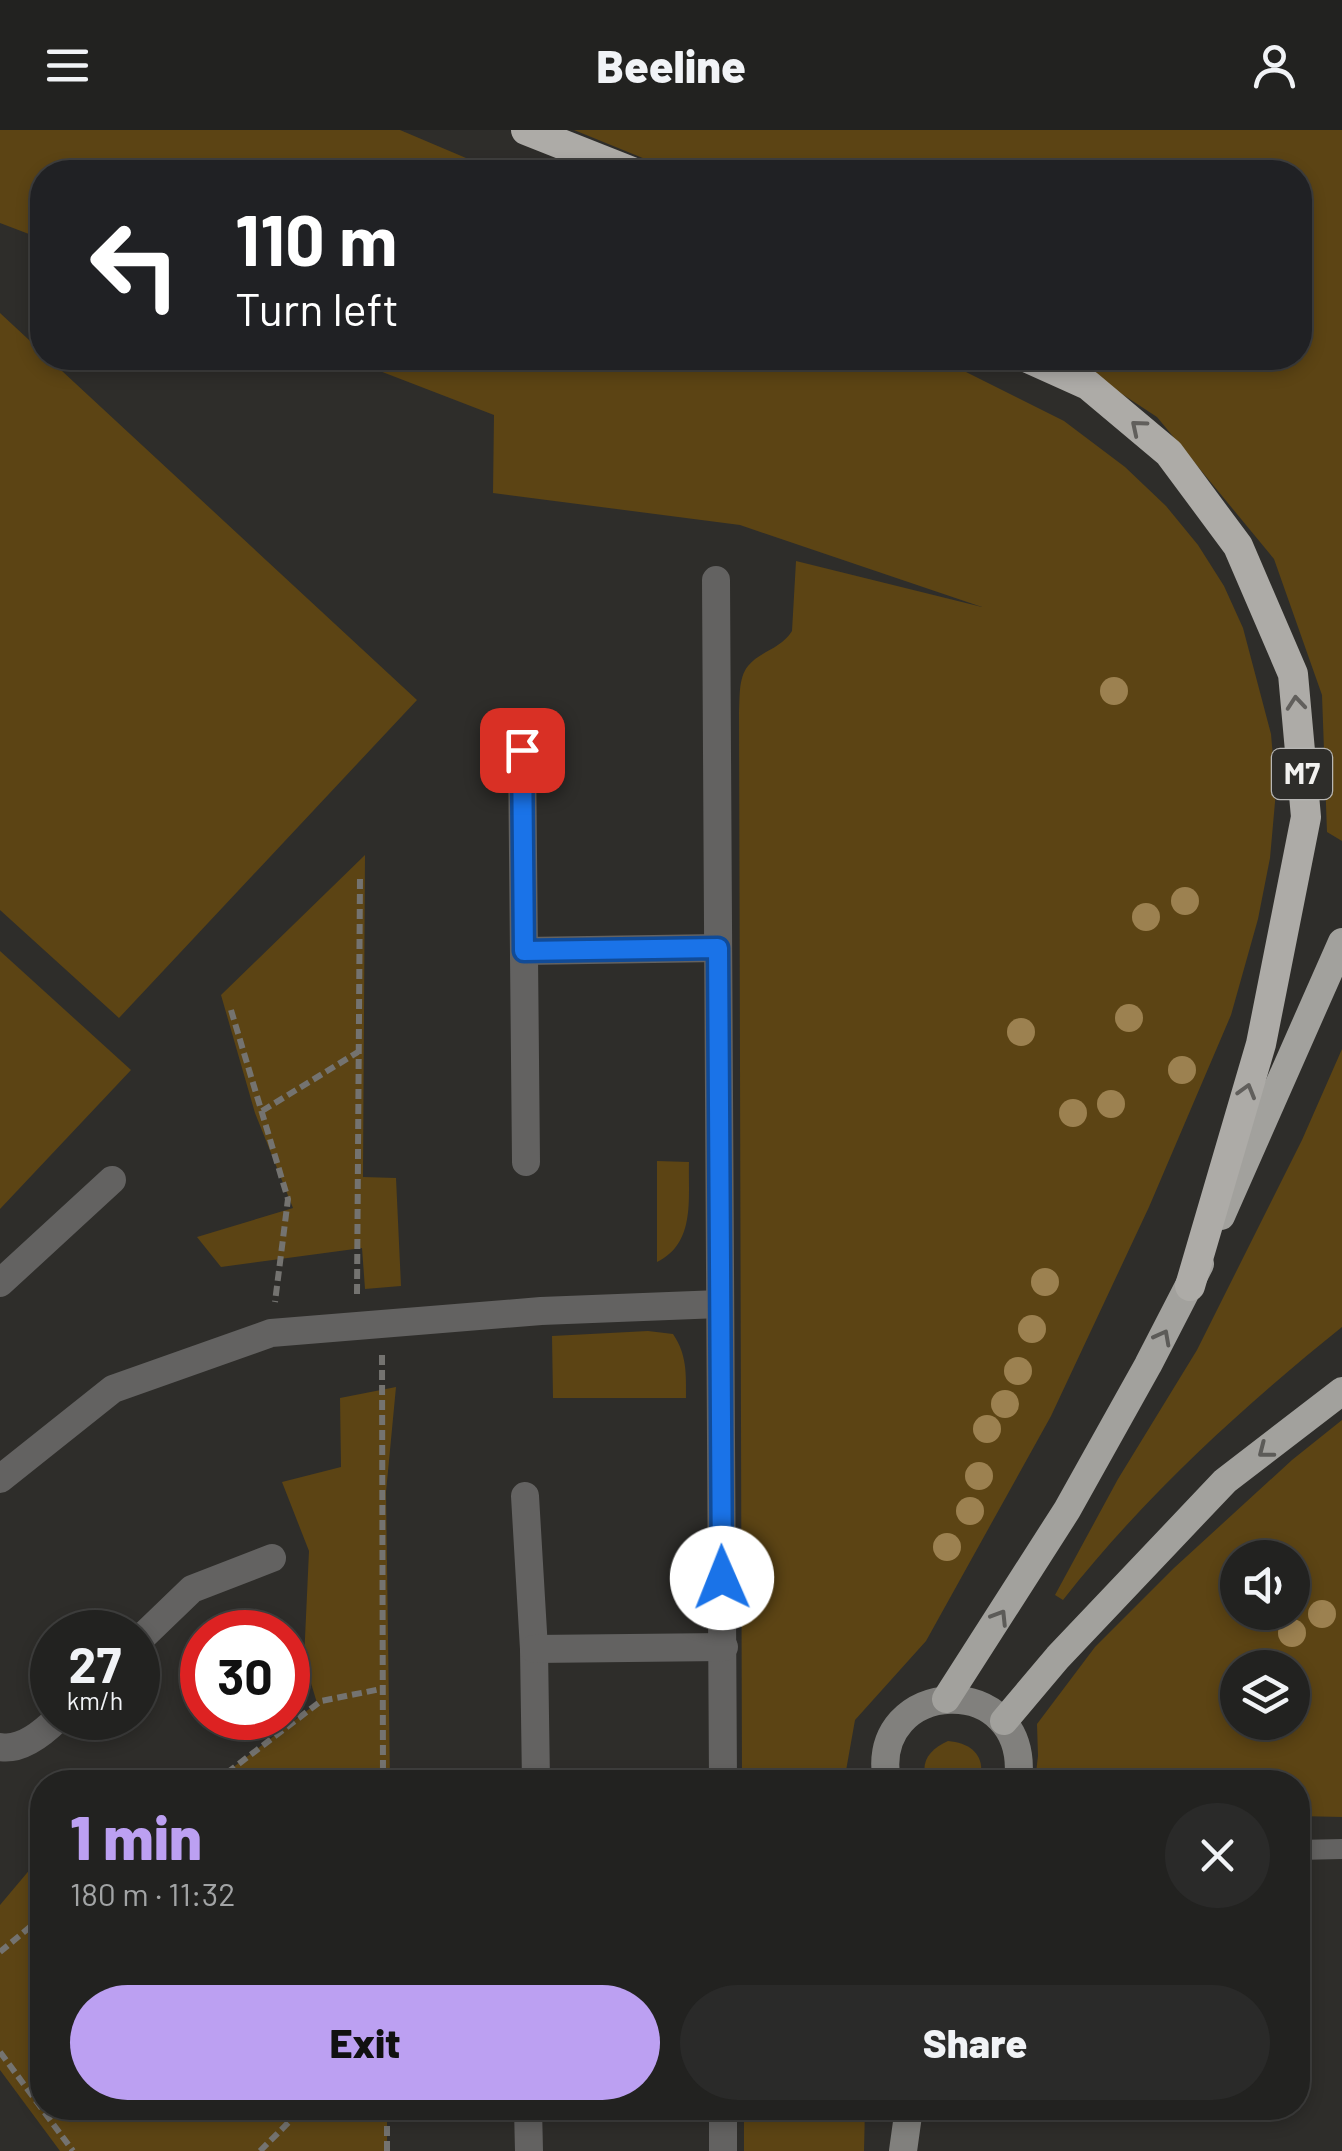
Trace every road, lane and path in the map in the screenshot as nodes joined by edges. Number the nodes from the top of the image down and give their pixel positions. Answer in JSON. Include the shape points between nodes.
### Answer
{"nodes":[{"id":1,"x":526,"y":130,"type":"edge"},
{"id":2,"x":602,"y":160,"type":"edge"},
{"id":3,"x":1055,"y":370,"type":"edge"},
{"id":4,"x":716,"y":580,"type":"dead end"},
{"id":5,"x":522,"y":750,"type":"dead end"},
{"id":6,"x":360,"y":877,"type":"dead end"},
{"id":7,"x":1342,"y":942,"type":"edge"},
{"id":8,"x":718,"y":948,"type":"junction"},
{"id":9,"x":524,"y":951,"type":"junction"},
{"id":10,"x":231,"y":1010,"type":"dead end"},
{"id":11,"x":359,"y":1052,"type":"junction"},
{"id":12,"x":262,"y":1112,"type":"junction"},
{"id":13,"x":526,"y":1162,"type":"dead end"},
{"id":14,"x":112,"y":1180,"type":"dead end"},
{"id":15,"x":0,"y":1283,"type":"edge"},
{"id":16,"x":1190,"y":1286,"type":"junction"},
{"id":17,"x":720,"y":1304,"type":"junction"},
{"id":18,"x":370,"y":1324,"type":"junction"},
{"id":19,"x":271,"y":1333,"type":"junction"},
{"id":20,"x":1342,"y":1391,"type":"edge"},
{"id":21,"x":0,"y":1479,"type":"edge"},
{"id":22,"x":525,"y":1496,"type":"dead end"},
{"id":23,"x":272,"y":1558,"type":"dead end"},
{"id":24,"x":160,"y":1620,"type":"edge"},
{"id":25,"x":724,"y":1647,"type":"junction"},
{"id":26,"x":534,"y":1649,"type":"junction"},
{"id":27,"x":381,"y":1689,"type":"junction"},
{"id":28,"x":946,"y":1698,"type":"junction"},
{"id":29,"x":1004,"y":1721,"type":"junction"},
{"id":30,"x":30,"y":1739,"type":"edge"},
{"id":31,"x":0,"y":1747,"type":"edge"},
{"id":32,"x":231,"y":1770,"type":"edge"},
{"id":33,"x":383,"y":1770,"type":"edge"},
{"id":34,"x":536,"y":1770,"type":"edge"},
{"id":35,"x":723,"y":1770,"type":"edge"},
{"id":36,"x":887,"y":1770,"type":"edge"},
{"id":37,"x":1020,"y":1770,"type":"edge"},
{"id":38,"x":1342,"y":1849,"type":"edge"},
{"id":39,"x":1310,"y":1850,"type":"edge"},
{"id":40,"x":30,"y":1927,"type":"edge"},
{"id":41,"x":0,"y":1952,"type":"edge"},
{"id":42,"x":0,"y":2052,"type":"edge"},
{"id":43,"x":30,"y":2093,"type":"edge"},
{"id":44,"x":50,"y":2120,"type":"edge"},
{"id":45,"x":291,"y":2120,"type":"edge"},
{"id":46,"x":387,"y":2120,"type":"edge"},
{"id":47,"x":528,"y":2120,"type":"edge"},
{"id":48,"x":723,"y":2120,"type":"edge"},
{"id":49,"x":908,"y":2120,"type":"edge"},
{"id":50,"x":73,"y":2151,"type":"edge"},
{"id":51,"x":260,"y":2151,"type":"edge"},
{"id":52,"x":387,"y":2151,"type":"edge"},
{"id":53,"x":529,"y":2151,"type":"edge"},
{"id":54,"x":722,"y":2151,"type":"edge"},
{"id":55,"x":903,"y":2151,"type":"edge"}],
"edges":[{"from":1,"to":2,"type":"highway"},
{"from":16,"to":3,"type":"highway","number":"M7","one_way":true,"via":[[1261,1044],[1306,817],[1293,674],[1238,546],[1169,454],[1088,385]]},
{"from":4,"to":8,"type":"street"},
{"from":5,"to":9,"type":"street"},
{"from":6,"to":11,"type":"path"},
{"from":7,"to":16,"type":"highway"},
{"from":8,"to":9,"type":"street"},
{"from":8,"to":17,"type":"street"},
{"from":9,"to":13,"type":"street"},
{"from":10,"to":12,"type":"path"},
{"from":11,"to":12,"type":"path"},
{"from":11,"to":18,"type":"path"},
{"from":12,"to":19,"type":"path","via":[[288,1199]]},
{"from":14,"to":15,"type":"street"},
{"from":28,"to":16,"type":"highway","one_way":true,"via":[[1067,1510]]},
{"from":17,"to":18,"type":"street"},
{"from":17,"to":25,"type":"street"},
{"from":18,"to":19,"type":"street"},
{"from":18,"to":27,"type":"path"},
{"from":19,"to":21,"type":"street","via":[[113,1390]]},
{"from":20,"to":29,"type":"highway","one_way":true,"via":[[1225,1481]]},
{"from":22,"to":26,"type":"street"},
{"from":23,"to":24,"type":"street","via":[[192,1589]]},
{"from":25,"to":26,"type":"street"},
{"from":25,"to":35,"type":"street"},
{"from":26,"to":34,"type":"street"},
{"from":27,"to":32,"type":"path","via":[[321,1700]]},
{"from":27,"to":33,"type":"path"},
{"from":28,"to":29,"type":"main road","via":[[978,1703]]},
{"from":28,"to":36,"type":"main road","via":[[908,1714],[886,1749]]},
{"from":29,"to":37,"type":"main road","via":[[1016,1741]]},
{"from":30,"to":31,"type":"street"},
{"from":38,"to":39,"type":"lane"},
{"from":40,"to":41,"type":"path"},
{"from":42,"to":43,"type":"path"},
{"from":44,"to":50,"type":"path"},
{"from":45,"to":51,"type":"path"},
{"from":46,"to":52,"type":"path"},
{"from":47,"to":53,"type":"street"},
{"from":48,"to":54,"type":"street"},
{"from":49,"to":55,"type":"main road"}]}
